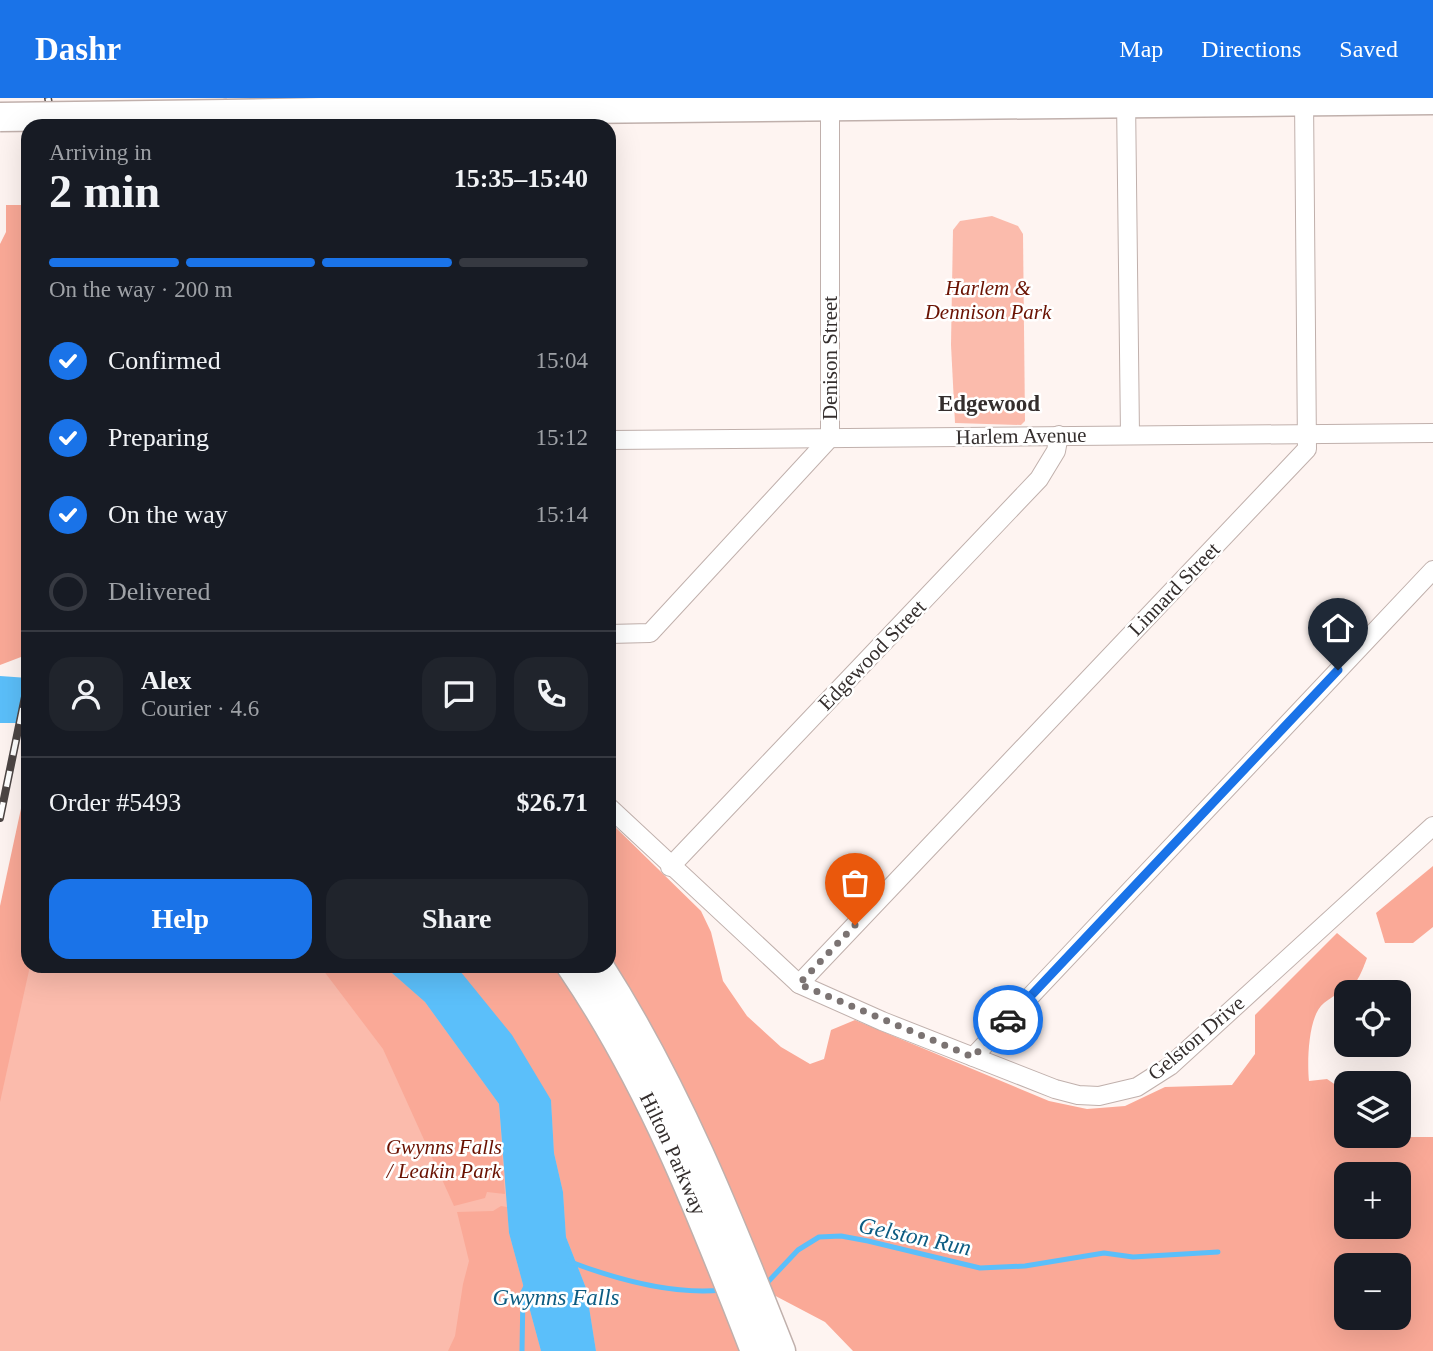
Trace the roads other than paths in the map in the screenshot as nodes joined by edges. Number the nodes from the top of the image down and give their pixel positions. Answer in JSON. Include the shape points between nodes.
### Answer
{"nodes":[{"id":1,"x":1304,"y":100,"type":"edge"},
{"id":2,"x":1433,"y":100,"type":"edge"},
{"id":3,"x":1126,"y":101,"type":"edge"},
{"id":4,"x":830,"y":102,"type":"edge"},
{"id":5,"x":541,"y":111,"type":"edge"},
{"id":6,"x":0,"y":117,"type":"edge"},
{"id":7,"x":409,"y":118,"type":"edge"},
{"id":8,"x":491,"y":118,"type":"edge"},
{"id":9,"x":297,"y":119,"type":"edge"},
{"id":10,"x":360,"y":119,"type":"edge"},
{"id":11,"x":1433,"y":433,"type":"edge"},
{"id":12,"x":1059,"y":435,"type":"junction"},
{"id":13,"x":1130,"y":435,"type":"junction"},
{"id":14,"x":1307,"y":435,"type":"junction"},
{"id":15,"x":830,"y":438,"type":"junction"},
{"id":16,"x":616,"y":440,"type":"edge"},
{"id":17,"x":1433,"y":570,"type":"edge"},
{"id":18,"x":616,"y":634,"type":"edge"},
{"id":19,"x":616,"y":814,"type":"edge"},
{"id":20,"x":1433,"y":825,"type":"edge"},
{"id":21,"x":670,"y":867,"type":"junction"},
{"id":22,"x":576,"y":973,"type":"edge"},
{"id":23,"x":603,"y":973,"type":"edge"},
{"id":24,"x":799,"y":984,"type":"junction"},
{"id":25,"x":973,"y":1057,"type":"junction"},
{"id":26,"x":716,"y":1222,"type":"junction"},
{"id":27,"x":766,"y":1345,"type":"edge"}],
"edges":[{"from":1,"to":2,"type":"main road"},
{"from":1,"to":3,"type":"main road"},
{"from":1,"to":14,"type":"street","name":"Linnard Street"},
{"from":3,"to":4,"type":"main road"},
{"from":3,"to":13,"type":"street"},
{"from":4,"to":5,"type":"main road"},
{"from":4,"to":15,"type":"street","name":"Denison Street"},
{"from":5,"to":8,"type":"main road"},
{"from":6,"to":9,"type":"main road","bridge":true,"via":[[227,114]]},
{"from":7,"to":8,"type":"main road","bridge":true},
{"from":7,"to":10,"type":"main road"},
{"from":11,"to":14,"type":"street","name":"Harlem Avenue"},
{"from":12,"to":13,"type":"street","name":"Harlem Avenue"},
{"from":12,"to":15,"type":"street","name":"Harlem Avenue"},
{"from":12,"to":21,"type":"street","name":"Edgewood Street","via":[[1056,451],[1039,479]]},
{"from":13,"to":14,"type":"street","name":"Harlem Avenue"},
{"from":14,"to":24,"type":"street","name":"Linnard Street","via":[[1307,449]]},
{"from":15,"to":16,"type":"street","name":"Harlem Avenue"},
{"from":15,"to":18,"type":"street","name":"Denison Street","via":[[650,633]]},
{"from":17,"to":25,"type":"street"},
{"from":19,"to":21,"type":"street","name":"Gelston Drive"},
{"from":20,"to":25,"type":"street","name":"Gelston Drive","via":[[1153,1079],[1117,1093],[1078,1095]]},
{"from":21,"to":24,"type":"street","name":"Gelston Drive"},
{"from":22,"to":26,"type":"main road","name":"Hilton Parkway","via":[[614,1032]]},
{"from":23,"to":26,"type":"main road","name":"Hilton Parkway","via":[[664,1076]]},
{"from":24,"to":25,"type":"street","name":"Gelston Drive"},
{"from":26,"to":27,"type":"main road","name":"Hilton Parkway"}]}
